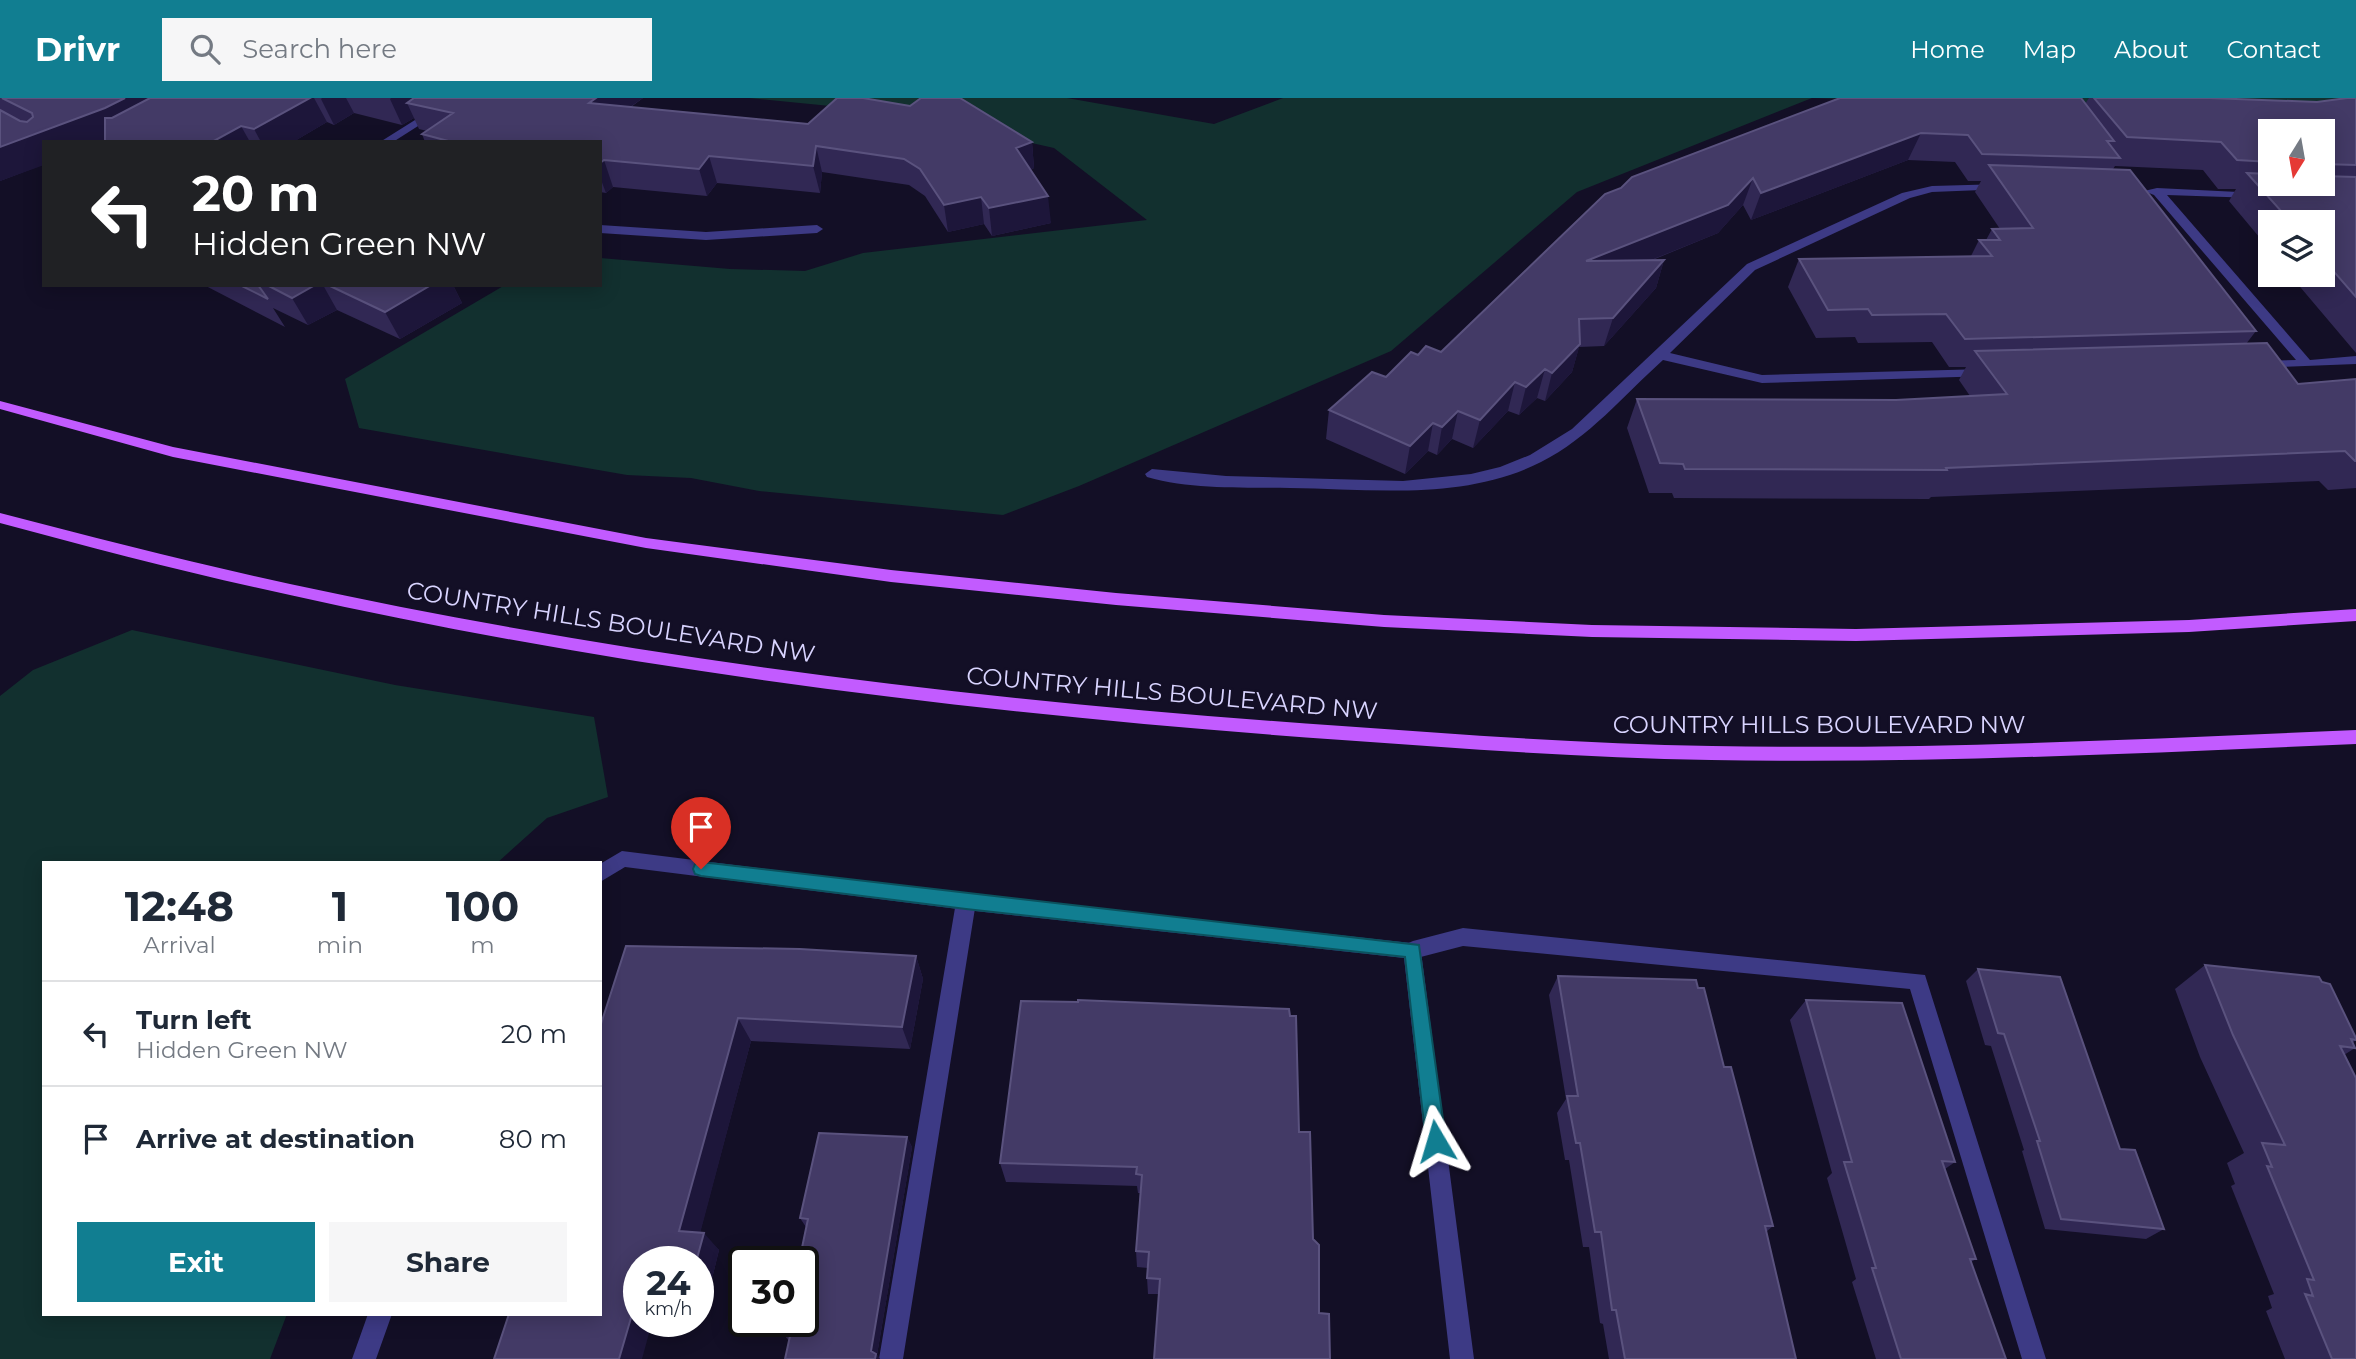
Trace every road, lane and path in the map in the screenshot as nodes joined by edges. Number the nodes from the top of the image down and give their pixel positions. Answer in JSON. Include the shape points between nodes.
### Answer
{"nodes":[{"id":1,"x":457,"y":98,"type":"edge"},
{"id":2,"x":388,"y":140,"type":"edge"},
{"id":3,"x":2022,"y":187,"type":"edge"},
{"id":4,"x":2258,"y":196,"type":"edge"},
{"id":5,"x":602,"y":229,"type":"edge"},
{"id":6,"x":817,"y":229,"type":"dead end"},
{"id":7,"x":1660,"y":355,"type":"junction"},
{"id":8,"x":2356,"y":360,"type":"edge"},
{"id":9,"x":2306,"y":364,"type":"junction"},
{"id":10,"x":2250,"y":366,"type":"edge"},
{"id":11,"x":1999,"y":373,"type":"edge"},
{"id":12,"x":0,"y":405,"type":"edge"},
{"id":13,"x":1152,"y":474,"type":"dead end"},
{"id":14,"x":0,"y":518,"type":"edge"},
{"id":15,"x":2356,"y":606,"type":"edge"},
{"id":16,"x":2356,"y":615,"type":"edge"},
{"id":17,"x":2318,"y":618,"type":"junction"},
{"id":18,"x":2356,"y":737,"type":"edge"},
{"id":19,"x":602,"y":873,"type":"edge"},
{"id":20,"x":966,"y":902,"type":"junction"},
{"id":21,"x":1413,"y":950,"type":"junction"},
{"id":22,"x":379,"y":1316,"type":"edge"},
{"id":23,"x":364,"y":1359,"type":"edge"},
{"id":24,"x":891,"y":1359,"type":"edge"},
{"id":25,"x":1462,"y":1359,"type":"edge"},
{"id":26,"x":2034,"y":1359,"type":"edge"}],
"edges":[{"from":1,"to":2,"type":"street"},
{"from":3,"to":7,"type":"street","via":[[1932,189],[1906,195],[1816,235],[1751,267]]},
{"from":4,"to":9,"type":"street","via":[[2150,191]]},
{"from":5,"to":6,"type":"street","via":[[706,236]]},
{"from":7,"to":11,"type":"street","via":[[1762,379]]},
{"from":7,"to":13,"type":"street","via":[[1565,441],[1529,461],[1482,477],[1412,486],[1192,481]]},
{"from":8,"to":9,"type":"street"},
{"from":9,"to":10,"type":"street"},
{"from":12,"to":17,"type":"main road","via":[[173,452],[646,543],[891,576],[1129,601],[1384,621],[1828,635],[2189,626]]},
{"from":14,"to":18,"type":"main road","name":"COUNTRY HILLS BOULEVARD NW","via":[[262,584],[424,617],[726,669],[1036,708],[1335,734],[1708,753],[1937,754]]},
{"from":15,"to":17,"type":"main road"},
{"from":16,"to":17,"type":"main road"},
{"from":19,"to":20,"type":"street","via":[[622,859]]},
{"from":20,"to":21,"type":"street"},
{"from":20,"to":24,"type":"street"},
{"from":21,"to":25,"type":"street"},
{"from":21,"to":26,"type":"street","via":[[1463,937],[1918,981]]},
{"from":22,"to":23,"type":"street"}]}
